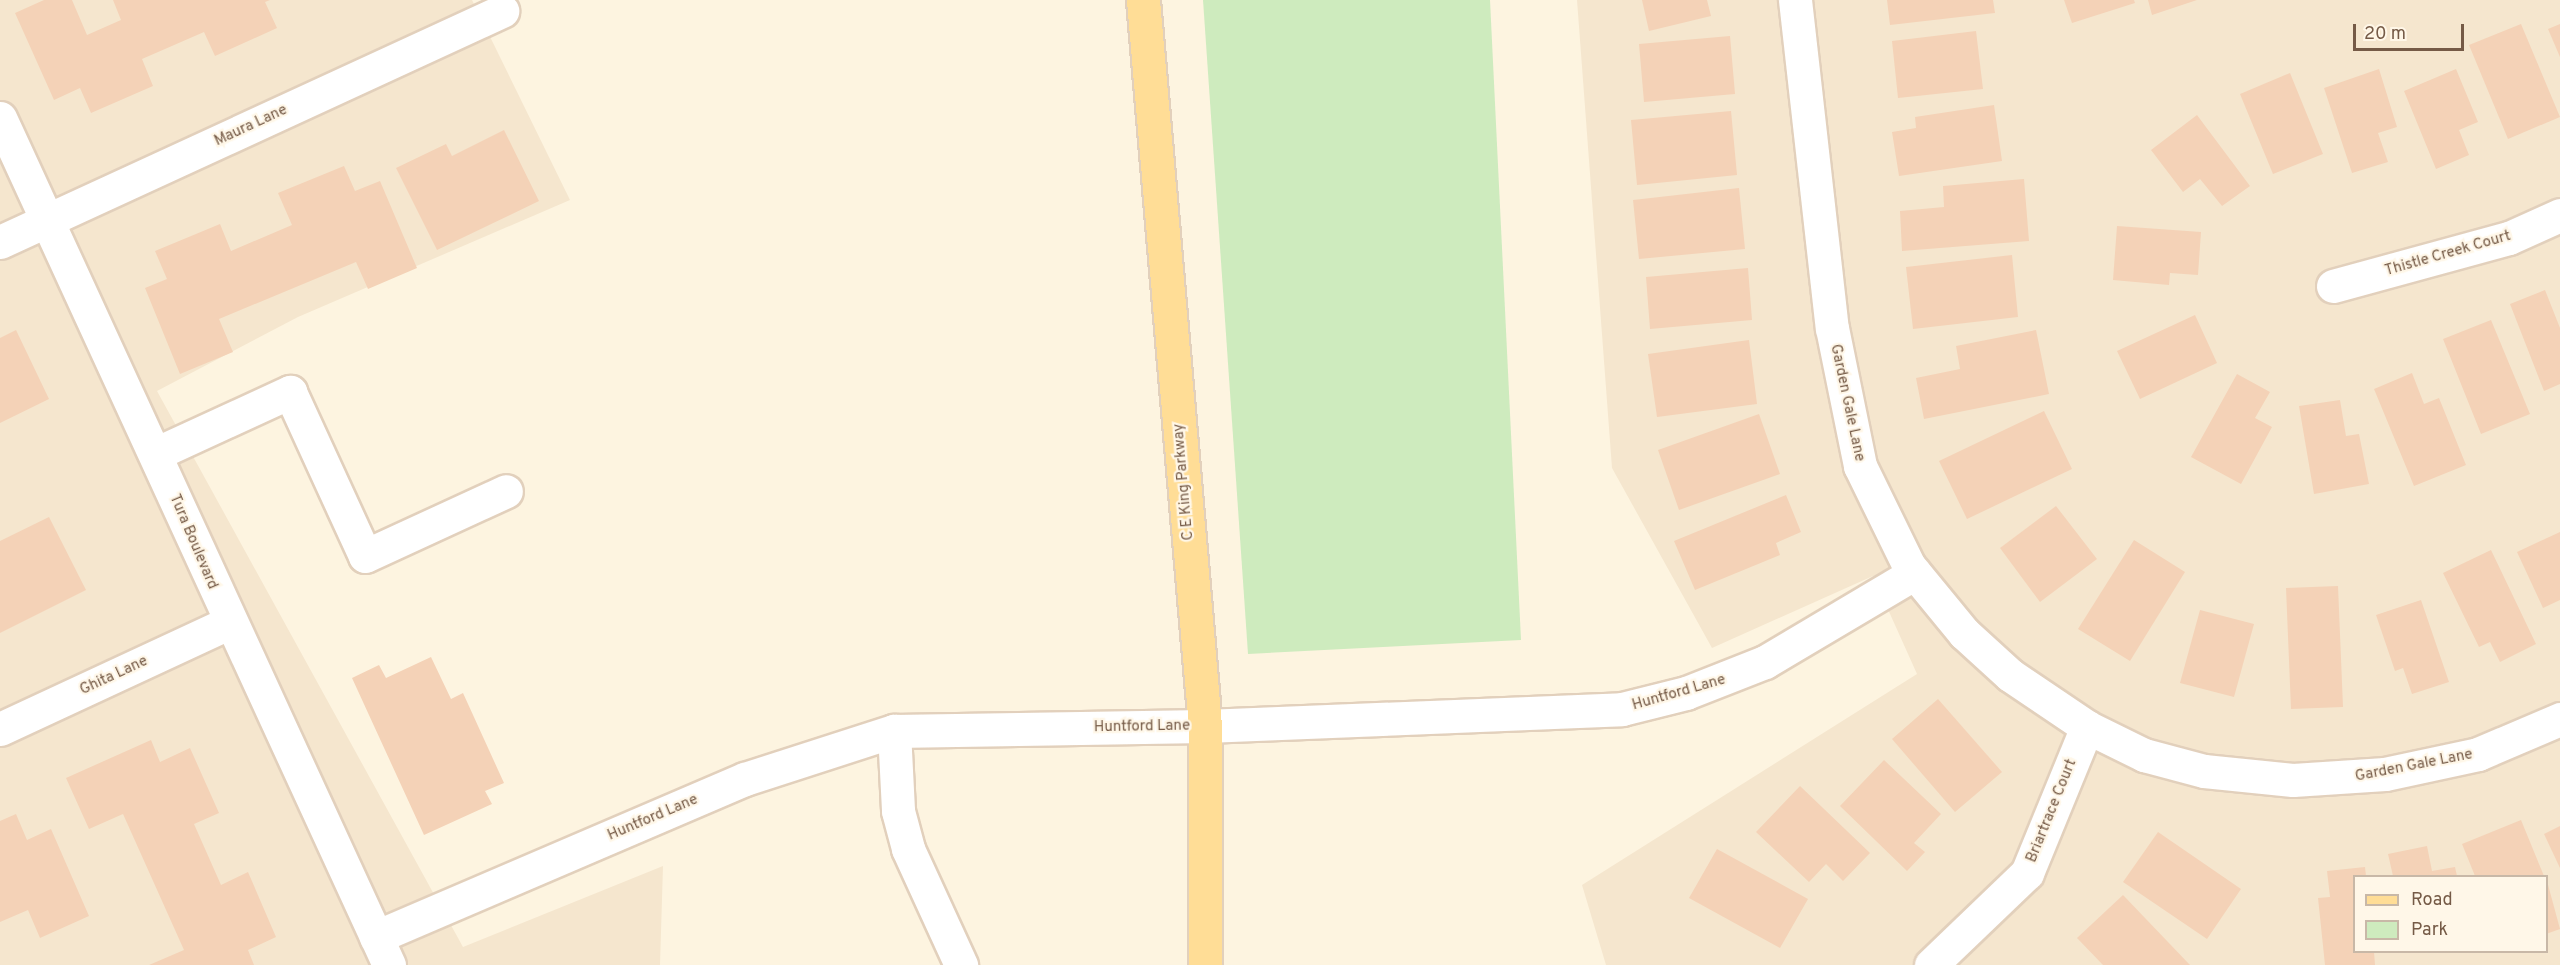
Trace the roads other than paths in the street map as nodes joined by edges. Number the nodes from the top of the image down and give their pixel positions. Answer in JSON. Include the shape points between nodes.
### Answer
{"nodes":[{"id":1,"x":1143,"y":0,"type":"edge"},
{"id":2,"x":1795,"y":0,"type":"edge"},
{"id":3,"x":502,"y":10,"type":"dead end"},
{"id":4,"x":0,"y":118,"type":"edge"},
{"id":5,"x":2560,"y":215,"type":"edge"},
{"id":6,"x":48,"y":220,"type":"junction"},
{"id":7,"x":0,"y":242,"type":"edge"},
{"id":8,"x":2333,"y":286,"type":"dead end"},
{"id":9,"x":155,"y":454,"type":"junction"},
{"id":10,"x":506,"y":491,"type":"dead end"},
{"id":11,"x":1915,"y":573,"type":"junction"},
{"id":12,"x":228,"y":623,"type":"junction"},
{"id":13,"x":2560,"y":719,"type":"edge"},
{"id":14,"x":1205,"y":726,"type":"junction"},
{"id":15,"x":2086,"y":726,"type":"junction"},
{"id":16,"x":0,"y":729,"type":"edge"},
{"id":17,"x":894,"y":731,"type":"junction"},
{"id":18,"x":382,"y":951,"type":"edge"},
{"id":19,"x":961,"y":965,"type":"edge"},
{"id":20,"x":1205,"y":965,"type":"edge"},
{"id":21,"x":1931,"y":965,"type":"edge"}],
"edges":[{"from":1,"to":14,"type":"main road","name":"C E King Parkway"},
{"from":2,"to":11,"type":"street","name":"Garden Gale Lane","via":[[1846,412],[1869,492]]},
{"from":3,"to":6,"type":"street","name":"Maura Lane"},
{"from":4,"to":6,"type":"street","name":"Tura Boulevard"},
{"from":5,"to":8,"type":"street","name":"Thistle Creek Court","via":[[2508,238]]},
{"from":6,"to":7,"type":"street","name":"Maura Lane"},
{"from":6,"to":9,"type":"street","name":"Tura Boulevard"},
{"from":9,"to":10,"type":"street","via":[[290,392],[365,556]]},
{"from":9,"to":12,"type":"street","name":"Tura Boulevard"},
{"from":11,"to":14,"type":"street","name":"Huntford Lane","via":[[1765,662],[1656,703],[1573,714]]},
{"from":11,"to":15,"type":"street","name":"Garden Gale Lane","via":[[1964,633],[2010,675]]},
{"from":12,"to":16,"type":"street","name":"Ghita Lane"},
{"from":12,"to":18,"type":"street","name":"Tura Boulevard"},
{"from":13,"to":15,"type":"street","name":"Garden Gale Lane","via":[[2447,762],[2324,780],[2204,771],[2144,754]]},
{"from":14,"to":17,"type":"street","name":"Huntford Lane"},
{"from":14,"to":20,"type":"main road","name":"C E King Parkway"},
{"from":15,"to":21,"type":"street","name":"Briartrace Court","via":[[2027,873]]},
{"from":17,"to":18,"type":"street","name":"Huntford Lane","via":[[745,779]]},
{"from":17,"to":19,"type":"street","via":[[898,811],[908,849]]}]}
